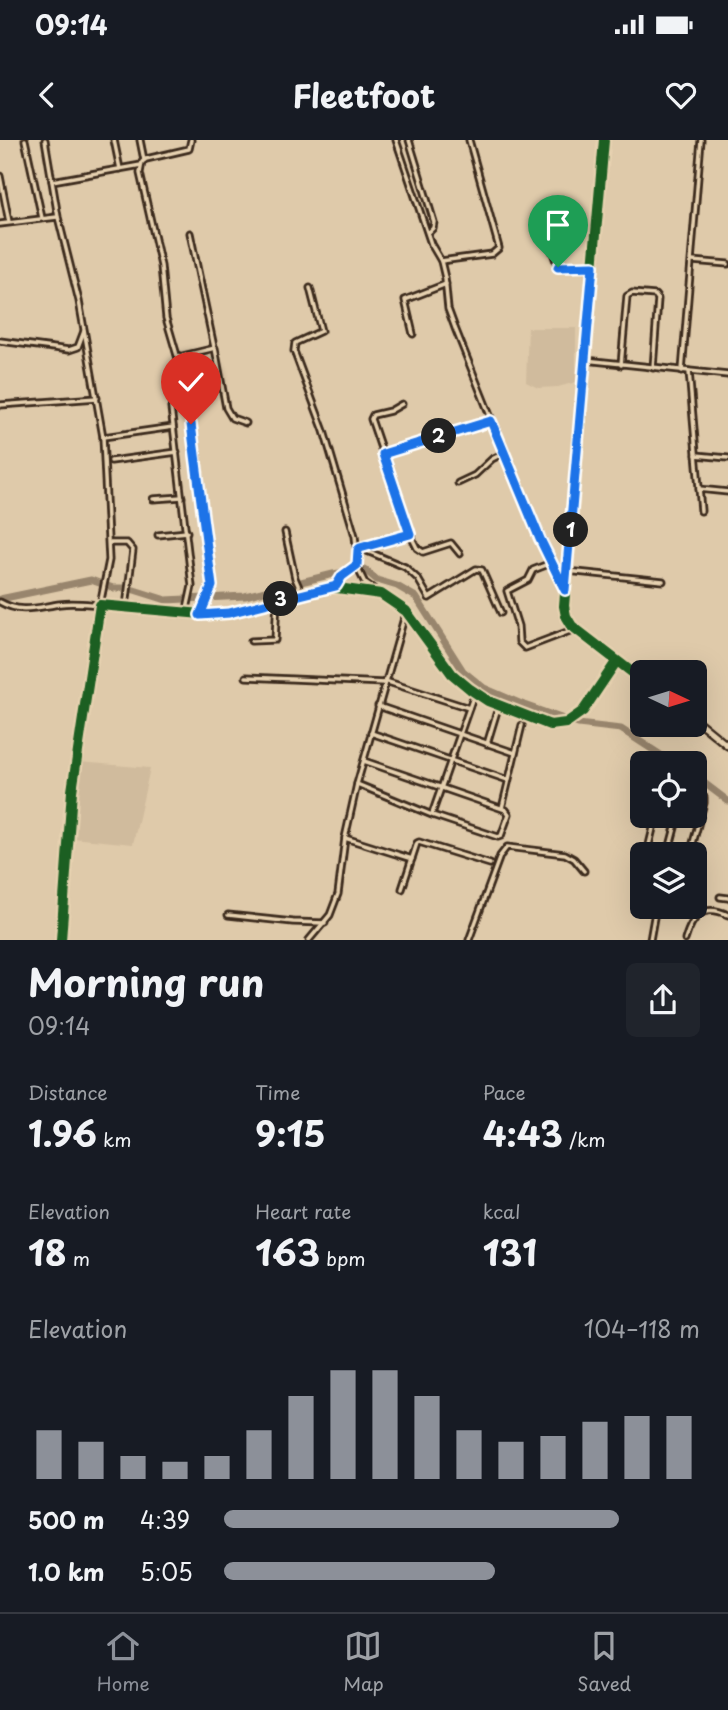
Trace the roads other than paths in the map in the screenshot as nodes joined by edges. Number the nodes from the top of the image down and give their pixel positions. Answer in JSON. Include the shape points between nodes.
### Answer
{"nodes":[{"id":1,"x":25,"y":140,"type":"edge"},
{"id":2,"x":45,"y":140,"type":"edge"},
{"id":3,"x":114,"y":140,"type":"edge"},
{"id":4,"x":140,"y":140,"type":"edge"},
{"id":5,"x":191,"y":140,"type":"edge"},
{"id":6,"x":396,"y":140,"type":"edge"},
{"id":7,"x":409,"y":140,"type":"edge"},
{"id":8,"x":469,"y":140,"type":"edge"},
{"id":9,"x":604,"y":140,"type":"edge"},
{"id":10,"x":702,"y":140,"type":"edge"},
{"id":11,"x":143,"y":163,"type":"junction"},
{"id":12,"x":120,"y":169,"type":"junction"},
{"id":13,"x":0,"y":176,"type":"edge"},
{"id":14,"x":52,"y":180,"type":"junction"},
{"id":15,"x":42,"y":218,"type":"junction"},
{"id":16,"x":58,"y":218,"type":"junction"},
{"id":17,"x":9,"y":223,"type":"junction"},
{"id":18,"x":0,"y":224,"type":"edge"},
{"id":19,"x":190,"y":233,"type":"dead end"},
{"id":20,"x":428,"y":233,"type":"junction"},
{"id":21,"x":549,"y":241,"type":"dead end"},
{"id":22,"x":441,"y":261,"type":"junction"},
{"id":23,"x":691,"y":261,"type":"junction"},
{"id":24,"x":728,"y":264,"type":"edge"},
{"id":25,"x":593,"y":266,"type":"junction"},
{"id":26,"x":446,"y":284,"type":"junction"},
{"id":27,"x":310,"y":288,"type":"dead end"},
{"id":28,"x":84,"y":330,"type":"junction"},
{"id":29,"x":413,"y":334,"type":"dead end"},
{"id":30,"x":0,"y":341,"type":"edge"},
{"id":31,"x":215,"y":348,"type":"junction"},
{"id":32,"x":178,"y":357,"type":"junction"},
{"id":33,"x":585,"y":360,"type":"junction"},
{"id":34,"x":621,"y":365,"type":"junction"},
{"id":35,"x":653,"y":368,"type":"junction"},
{"id":36,"x":682,"y":370,"type":"junction"},
{"id":37,"x":689,"y":371,"type":"junction"},
{"id":38,"x":728,"y":374,"type":"edge"},
{"id":39,"x":186,"y":394,"type":"junction"},
{"id":40,"x":97,"y":398,"type":"junction"},
{"id":41,"x":402,"y":404,"type":"dead end"},
{"id":42,"x":0,"y":405,"type":"edge"},
{"id":43,"x":491,"y":421,"type":"junction"},
{"id":44,"x":246,"y":423,"type":"dead end"},
{"id":45,"x":174,"y":427,"type":"junction"},
{"id":46,"x":103,"y":437,"type":"junction"},
{"id":47,"x":177,"y":452,"type":"junction"},
{"id":48,"x":504,"y":453,"type":"junction"},
{"id":49,"x":383,"y":454,"type":"junction"},
{"id":50,"x":696,"y":455,"type":"junction"},
{"id":51,"x":728,"y":458,"type":"edge"},
{"id":52,"x":111,"y":461,"type":"dead end"},
{"id":53,"x":458,"y":483,"type":"dead end"},
{"id":54,"x":699,"y":489,"type":"junction"},
{"id":55,"x":728,"y":492,"type":"edge"},
{"id":56,"x":182,"y":497,"type":"junction"},
{"id":57,"x":153,"y":499,"type":"dead end"},
{"id":58,"x":701,"y":511,"type":"dead end"},
{"id":59,"x":187,"y":532,"type":"junction"},
{"id":60,"x":285,"y":532,"type":"dead end"},
{"id":61,"x":410,"y":534,"type":"junction"},
{"id":62,"x":158,"y":535,"type":"dead end"},
{"id":63,"x":109,"y":542,"type":"junction"},
{"id":64,"x":359,"y":549,"type":"junction"},
{"id":65,"x":460,"y":555,"type":"dead end"},
{"id":66,"x":551,"y":563,"type":"junction"},
{"id":67,"x":357,"y":565,"type":"junction"},
{"id":68,"x":567,"y":571,"type":"junction"},
{"id":69,"x":663,"y":581,"type":"dead end"},
{"id":70,"x":336,"y":586,"type":"junction"},
{"id":71,"x":565,"y":590,"type":"junction"},
{"id":72,"x":301,"y":592,"type":"junction"},
{"id":73,"x":381,"y":594,"type":"junction"},
{"id":74,"x":277,"y":600,"type":"junction"},
{"id":75,"x":0,"y":602,"type":"edge"},
{"id":76,"x":100,"y":605,"type":"junction"},
{"id":77,"x":126,"y":608,"type":"junction"},
{"id":78,"x":406,"y":611,"type":"junction"},
{"id":79,"x":500,"y":613,"type":"dead end"},
{"id":80,"x":186,"y":614,"type":"junction"},
{"id":81,"x":200,"y":615,"type":"junction"},
{"id":82,"x":576,"y":629,"type":"junction"},
{"id":83,"x":251,"y":640,"type":"dead end"},
{"id":84,"x":616,"y":662,"type":"junction"},
{"id":85,"x":630,"y":672,"type":"edge"},
{"id":86,"x":246,"y":677,"type":"dead end"},
{"id":87,"x":385,"y":682,"type":"junction"},
{"id":88,"x":473,"y":697,"type":"dead end"},
{"id":89,"x":378,"y":706,"type":"junction"},
{"id":90,"x":469,"y":708,"type":"junction"},
{"id":91,"x":497,"y":710,"type":"dead end"},
{"id":92,"x":522,"y":725,"type":"dead end"},
{"id":93,"x":707,"y":729,"type":"edge"},
{"id":94,"x":371,"y":733,"type":"junction"},
{"id":95,"x":460,"y":735,"type":"junction"},
{"id":96,"x":487,"y":744,"type":"junction"},
{"id":97,"x":728,"y":746,"type":"edge"},
{"id":98,"x":515,"y":752,"type":"junction"},
{"id":99,"x":364,"y":761,"type":"junction"},
{"id":100,"x":451,"y":761,"type":"junction"},
{"id":101,"x":508,"y":780,"type":"junction"},
{"id":102,"x":357,"y":784,"type":"junction"},
{"id":103,"x":442,"y":788,"type":"junction"},
{"id":104,"x":501,"y":809,"type":"junction"},
{"id":105,"x":432,"y":815,"type":"junction"},
{"id":106,"x":345,"y":838,"type":"junction"},
{"id":107,"x":412,"y":859,"type":"junction"},
{"id":108,"x":490,"y":864,"type":"dead end"},
{"id":109,"x":584,"y":871,"type":"dead end"},
{"id":110,"x":402,"y":889,"type":"dead end"},
{"id":111,"x":720,"y":897,"type":"dead end"},
{"id":112,"x":728,"y":898,"type":"edge"},
{"id":113,"x":228,"y":915,"type":"dead end"},
{"id":114,"x":728,"y":915,"type":"edge"},
{"id":115,"x":654,"y":919,"type":"edge"},
{"id":116,"x":325,"y":923,"type":"junction"},
{"id":117,"x":61,"y":940,"type":"edge"},
{"id":118,"x":309,"y":940,"type":"edge"},
{"id":119,"x":469,"y":940,"type":"edge"},
{"id":120,"x":650,"y":940,"type":"edge"},
{"id":121,"x":685,"y":940,"type":"edge"}],
"edges":[{"from":1,"to":15,"type":"street"},
{"from":2,"to":14,"type":"street"},
{"from":3,"to":12,"type":"street"},
{"from":4,"to":11,"type":"street"},
{"from":5,"to":11,"type":"street","via":[[189,149]]},
{"from":6,"to":20,"type":"street"},
{"from":7,"to":20,"type":"street","via":[[434,222]]},
{"from":8,"to":22,"type":"street","via":[[499,247],[492,254]]},
{"from":9,"to":25,"type":"street"},
{"from":10,"to":23,"type":"street"},
{"from":11,"to":12,"type":"street"},
{"from":11,"to":32,"type":"street","via":[[140,173],[162,266],[166,318]]},
{"from":12,"to":14,"type":"street"},
{"from":13,"to":17,"type":"street"},
{"from":14,"to":16,"type":"street"},
{"from":15,"to":16,"type":"street"},
{"from":15,"to":17,"type":"street"},
{"from":16,"to":28,"type":"street"},
{"from":17,"to":18,"type":"street"},
{"from":19,"to":31,"type":"street"},
{"from":20,"to":22,"type":"street"},
{"from":21,"to":25,"type":"street","via":[[558,267]]},
{"from":22,"to":26,"type":"street"},
{"from":23,"to":24,"type":"street"},
{"from":23,"to":36,"type":"street"},
{"from":25,"to":33,"type":"street"},
{"from":26,"to":29,"type":"street","via":[[405,300]]},
{"from":26,"to":43,"type":"street","via":[[448,309]]},
{"from":27,"to":64,"type":"street","via":[[321,331],[295,343],[294,351],[324,431]]},
{"from":28,"to":30,"type":"street","via":[[78,347],[69,350]]},
{"from":28,"to":40,"type":"street"},
{"from":31,"to":32,"type":"street"},
{"from":31,"to":44,"type":"street","via":[[226,408],[232,418]]},
{"from":32,"to":39,"type":"street"},
{"from":33,"to":34,"type":"street"},
{"from":33,"to":68,"type":"street"},
{"from":34,"to":35,"type":"street"},
{"from":34,"to":35,"type":"street","via":[[627,296],[656,295]]},
{"from":35,"to":36,"type":"street"},
{"from":36,"to":37,"type":"street"},
{"from":37,"to":38,"type":"street"},
{"from":37,"to":50,"type":"street"},
{"from":39,"to":45,"type":"street","via":[[172,401]]},
{"from":39,"to":81,"type":"street","via":[[212,583]]},
{"from":40,"to":42,"type":"street"},
{"from":40,"to":46,"type":"street"},
{"from":41,"to":49,"type":"street","via":[[372,416]]},
{"from":43,"to":48,"type":"street"},
{"from":43,"to":49,"type":"street"},
{"from":45,"to":46,"type":"street"},
{"from":45,"to":47,"type":"street"},
{"from":46,"to":63,"type":"street"},
{"from":47,"to":52,"type":"street"},
{"from":47,"to":56,"type":"street"},
{"from":48,"to":53,"type":"street"},
{"from":48,"to":66,"type":"street"},
{"from":49,"to":61,"type":"street"},
{"from":50,"to":51,"type":"street"},
{"from":50,"to":54,"type":"street"},
{"from":54,"to":55,"type":"street"},
{"from":54,"to":58,"type":"street"},
{"from":56,"to":57,"type":"street"},
{"from":56,"to":59,"type":"street"},
{"from":59,"to":62,"type":"street"},
{"from":59,"to":80,"type":"street","via":[[192,586]]},
{"from":60,"to":72,"type":"street"},
{"from":61,"to":64,"type":"street"},
{"from":61,"to":65,"type":"street","via":[[424,552],[451,543]]},
{"from":63,"to":76,"type":"street"},
{"from":63,"to":77,"type":"street","via":[[132,547]]},
{"from":64,"to":67,"type":"street"},
{"from":64,"to":79,"type":"street","via":[[405,568],[429,598],[476,569],[482,570]]},
{"from":66,"to":71,"type":"street"},
{"from":66,"to":82,"type":"street","via":[[533,570],[528,580],[507,592],[519,642],[525,648]]},
{"from":67,"to":70,"type":"street"},
{"from":67,"to":73,"type":"street","via":[[365,583]]},
{"from":68,"to":69,"type":"street"},
{"from":68,"to":71,"type":"street"},
{"from":70,"to":72,"type":"street"},
{"from":70,"to":73,"type":"street"},
{"from":71,"to":82,"type":"street","via":[[566,616]]},
{"from":72,"to":74,"type":"street"},
{"from":73,"to":78,"type":"street"},
{"from":74,"to":81,"type":"street","via":[[229,613]]},
{"from":74,"to":83,"type":"street","via":[[275,640]]},
{"from":75,"to":76,"type":"street","via":[[27,610],[68,603]]},
{"from":76,"to":77,"type":"street"},
{"from":76,"to":117,"type":"street","via":[[72,791]]},
{"from":77,"to":80,"type":"street"},
{"from":78,"to":84,"type":"street","via":[[452,674],[476,694],[546,724],[566,723],[577,716]]},
{"from":78,"to":87,"type":"street"},
{"from":80,"to":81,"type":"street"},
{"from":82,"to":84,"type":"street"},
{"from":84,"to":85,"type":"street"},
{"from":86,"to":87,"type":"street"},
{"from":87,"to":89,"type":"street"},
{"from":87,"to":90,"type":"street"},
{"from":88,"to":90,"type":"street"},
{"from":89,"to":94,"type":"street"},
{"from":89,"to":95,"type":"street"},
{"from":90,"to":95,"type":"street"},
{"from":91,"to":96,"type":"street"},
{"from":92,"to":98,"type":"street"},
{"from":93,"to":97,"type":"street"},
{"from":94,"to":99,"type":"street"},
{"from":94,"to":100,"type":"street"},
{"from":95,"to":96,"type":"street"},
{"from":95,"to":100,"type":"street"},
{"from":96,"to":98,"type":"street"},
{"from":98,"to":101,"type":"street"},
{"from":99,"to":102,"type":"street"},
{"from":99,"to":103,"type":"street"},
{"from":100,"to":101,"type":"street"},
{"from":100,"to":103,"type":"street"},
{"from":101,"to":104,"type":"street"},
{"from":102,"to":105,"type":"street"},
{"from":102,"to":106,"type":"street"},
{"from":103,"to":104,"type":"street"},
{"from":103,"to":105,"type":"street"},
{"from":104,"to":105,"type":"street","via":[[509,814],[499,837]]},
{"from":106,"to":107,"type":"street"},
{"from":106,"to":116,"type":"street","via":[[338,894]]},
{"from":107,"to":108,"type":"street","via":[[421,842]]},
{"from":107,"to":110,"type":"street"},
{"from":109,"to":119,"type":"street","via":[[565,854],[507,847]]},
{"from":111,"to":112,"type":"street"},
{"from":113,"to":116,"type":"street"},
{"from":114,"to":121,"type":"street","via":[[716,909],[704,912],[692,921]]},
{"from":115,"to":120,"type":"street"},
{"from":116,"to":118,"type":"street"}]}
